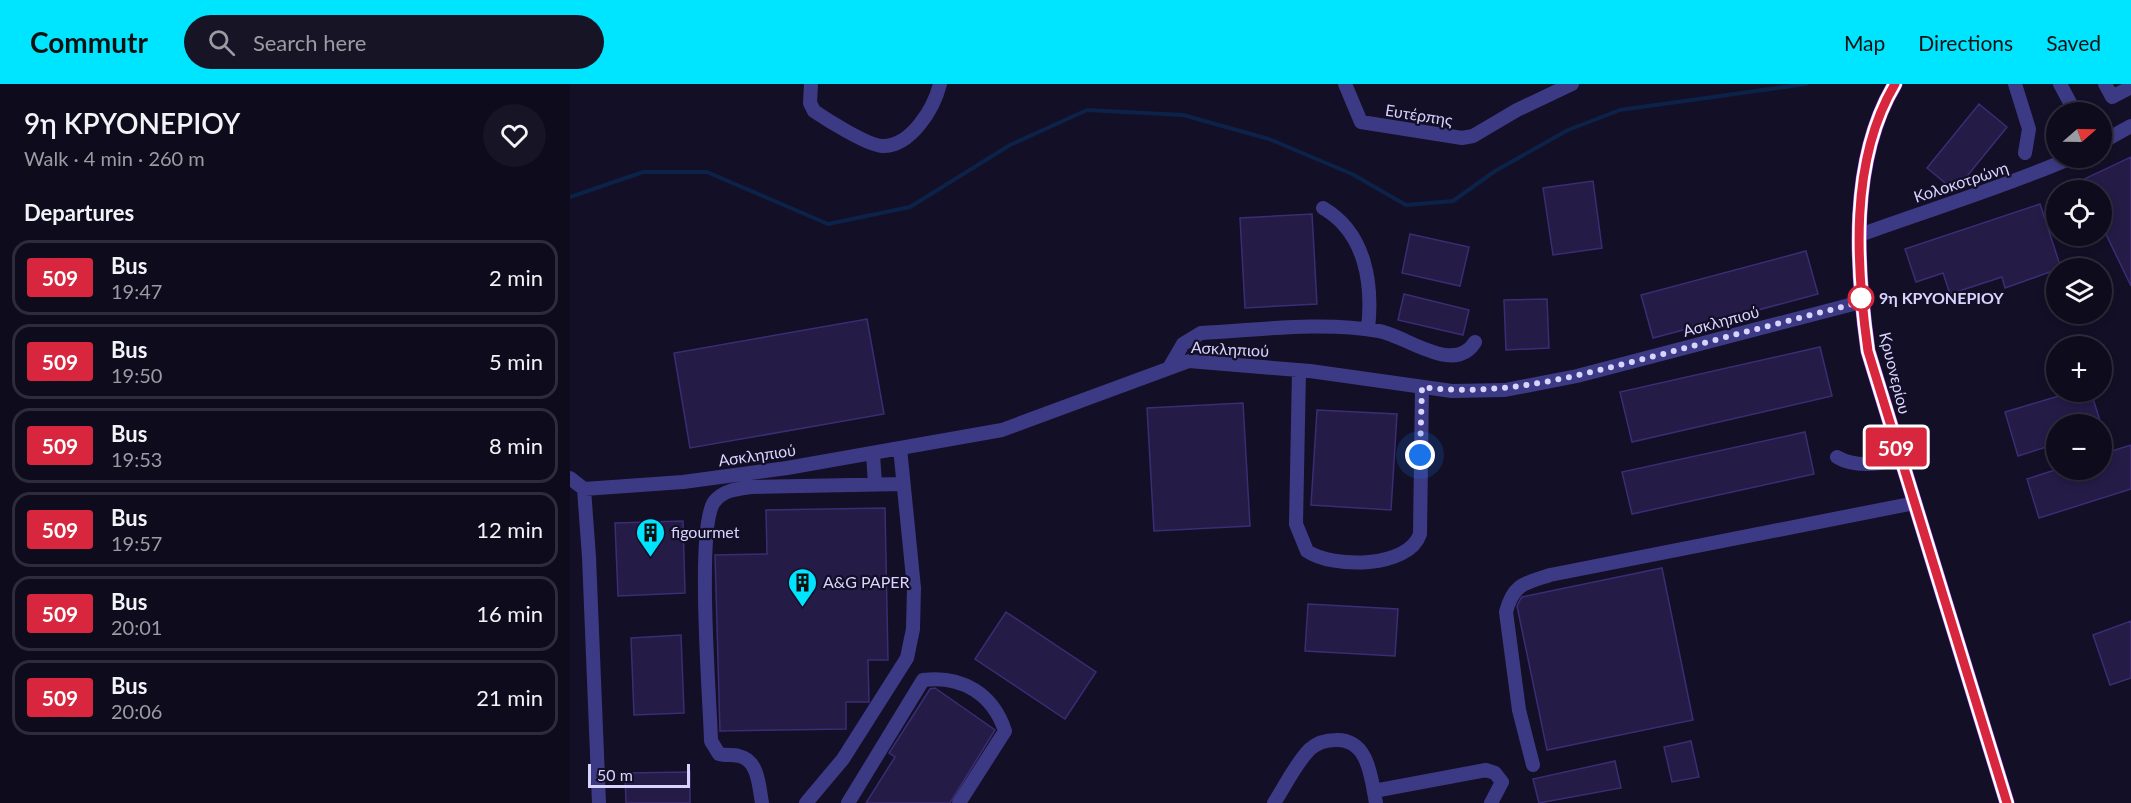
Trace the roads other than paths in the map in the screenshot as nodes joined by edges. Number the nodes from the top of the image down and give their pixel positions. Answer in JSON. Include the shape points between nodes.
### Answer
{"nodes":[{"id":1,"x":811,"y":84,"type":"edge"},
{"id":2,"x":940,"y":84,"type":"edge"},
{"id":3,"x":1345,"y":84,"type":"edge"},
{"id":4,"x":1572,"y":84,"type":"edge"},
{"id":5,"x":1895,"y":84,"type":"edge"},
{"id":6,"x":2015,"y":84,"type":"edge"},
{"id":7,"x":2105,"y":84,"type":"edge"},
{"id":8,"x":2066,"y":86,"type":"edge"},
{"id":9,"x":2131,"y":87,"type":"edge"},
{"id":10,"x":2072,"y":102,"type":"edge"},
{"id":11,"x":2131,"y":126,"type":"edge"},
{"id":12,"x":2112,"y":136,"type":"edge"},
{"id":13,"x":2025,"y":153,"type":"dead end"},
{"id":14,"x":2048,"y":168,"type":"edge"},
{"id":15,"x":1323,"y":208,"type":"dead end"},
{"id":16,"x":1860,"y":235,"type":"junction"},
{"id":17,"x":1861,"y":302,"type":"junction"},
{"id":18,"x":1368,"y":329,"type":"junction"},
{"id":19,"x":1475,"y":342,"type":"dead end"},
{"id":20,"x":1169,"y":368,"type":"junction"},
{"id":21,"x":1299,"y":370,"type":"junction"},
{"id":22,"x":1422,"y":387,"type":"junction"},
{"id":23,"x":900,"y":448,"type":"junction"},
{"id":24,"x":873,"y":454,"type":"junction"},
{"id":25,"x":1837,"y":457,"type":"dead end"},
{"id":26,"x":1900,"y":459,"type":"junction"},
{"id":27,"x":570,"y":478,"type":"edge"},
{"id":28,"x":875,"y":484,"type":"junction"},
{"id":29,"x":903,"y":484,"type":"junction"},
{"id":30,"x":584,"y":489,"type":"junction"},
{"id":31,"x":1915,"y":503,"type":"junction"},
{"id":32,"x":1533,"y":765,"type":"dead end"},
{"id":33,"x":1375,"y":797,"type":"edge"},
{"id":34,"x":599,"y":803,"type":"edge"},
{"id":35,"x":762,"y":803,"type":"edge"},
{"id":36,"x":806,"y":803,"type":"edge"},
{"id":37,"x":848,"y":803,"type":"edge"},
{"id":38,"x":959,"y":803,"type":"edge"},
{"id":39,"x":1274,"y":803,"type":"edge"},
{"id":40,"x":1491,"y":803,"type":"edge"},
{"id":41,"x":2007,"y":803,"type":"edge"}],
"edges":[{"from":1,"to":2,"type":"street","via":[[810,104],[814,111],[882,146],[908,135],[923,121]]},
{"from":3,"to":4,"type":"street","name":"Ευτέρπης","via":[[1361,122],[1462,138],[1473,136]]},
{"from":5,"to":16,"type":"main road","name":"Κρυονερίου","via":[[1873,136]]},
{"from":6,"to":13,"type":"street","via":[[2029,129]]},
{"from":7,"to":9,"type":"street","via":[[2112,97]]},
{"from":8,"to":10,"type":"street"},
{"from":11,"to":12,"type":"street"},
{"from":14,"to":16,"type":"street","name":"Κολοκοτρώνη"},
{"from":15,"to":18,"type":"street","via":[[1339,217],[1355,236],[1368,283]]},
{"from":16,"to":17,"type":"main road","name":"Κρυονερίου"},
{"from":17,"to":22,"type":"street","name":"Ασκληπιού","via":[[1577,376],[1505,390]]},
{"from":17,"to":26,"type":"main road","name":"Κρυονερίου","via":[[1868,351]]},
{"from":18,"to":19,"type":"street","via":[[1383,331],[1444,356],[1471,349]]},
{"from":18,"to":20,"type":"street","via":[[1201,333],[1183,344]]},
{"from":20,"to":21,"type":"street","name":"Ασκληπιού","via":[[1190,361]]},
{"from":20,"to":23,"type":"street","name":"Ασκληπιού","via":[[1002,430]]},
{"from":21,"to":22,"type":"street","name":"Ασκληπιού"},
{"from":21,"to":22,"type":"street","via":[[1296,524],[1307,551],[1327,562],[1392,558],[1417,545]]},
{"from":23,"to":24,"type":"street","name":"Ασκληπιού"},
{"from":23,"to":29,"type":"street"},
{"from":24,"to":28,"type":"street"},
{"from":24,"to":30,"type":"street","name":"Ασκληπιού","via":[[683,482]]},
{"from":25,"to":26,"type":"street","via":[[1872,464]]},
{"from":26,"to":31,"type":"main road","name":"Κρυονερίου"},
{"from":27,"to":30,"type":"street"},
{"from":28,"to":29,"type":"street"},
{"from":28,"to":35,"type":"street","via":[[739,489],[720,495],[709,513],[704,571],[711,741],[719,754],[742,756],[751,764]]},
{"from":29,"to":36,"type":"street","via":[[914,588],[913,629],[907,658],[843,759]]},
{"from":30,"to":34,"type":"street"},
{"from":31,"to":32,"type":"street","via":[[1550,575],[1516,587],[1509,597],[1507,621],[1519,710]]},
{"from":31,"to":41,"type":"main road","name":"Κρυονερίου"},
{"from":33,"to":39,"type":"street","via":[[1370,770],[1361,751],[1345,740],[1326,740],[1311,749]]},
{"from":33,"to":40,"type":"street","via":[[1486,770],[1502,782]]},
{"from":37,"to":38,"type":"street","via":[[923,680],[934,679],[954,680],[974,688],[997,711],[1005,731]]}]}
